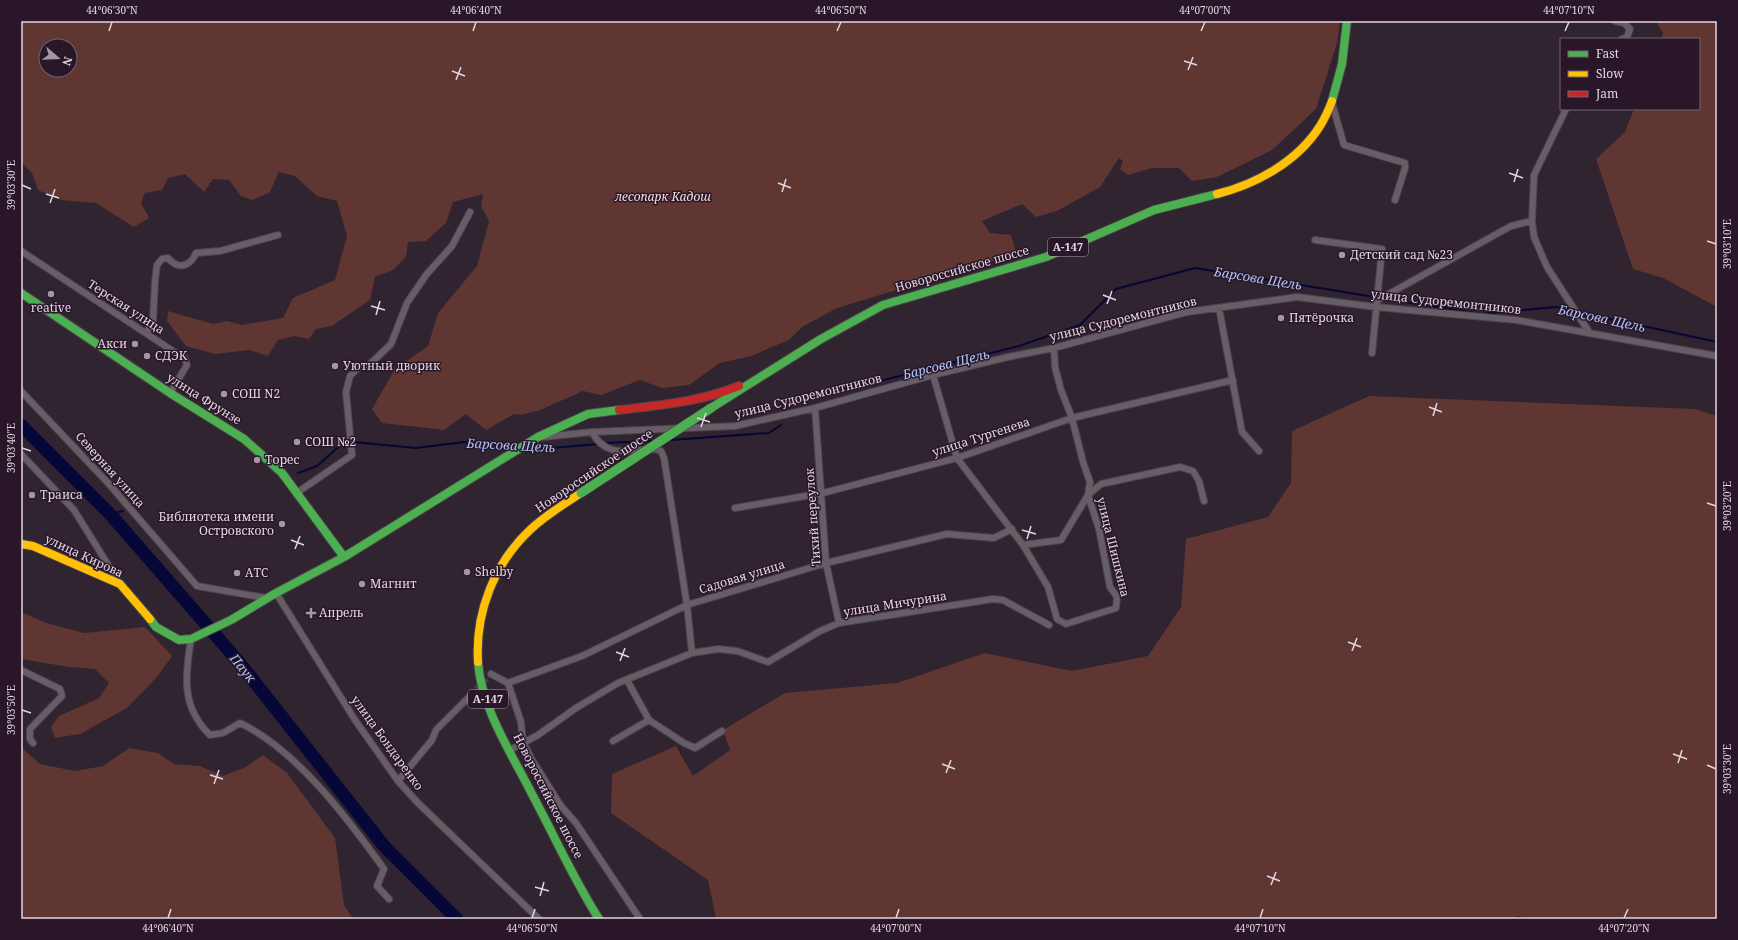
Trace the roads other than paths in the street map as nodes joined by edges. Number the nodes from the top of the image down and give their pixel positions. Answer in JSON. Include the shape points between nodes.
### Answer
{"nodes":[{"id":1,"x":1347,"y":21,"type":"edge"},
{"id":2,"x":1615,"y":21,"type":"edge"},
{"id":3,"x":1624,"y":38,"type":"edge"},
{"id":4,"x":1332,"y":101,"type":"junction"},
{"id":5,"x":1566,"y":110,"type":"edge"},
{"id":6,"x":1395,"y":200,"type":"dead end"},
{"id":7,"x":470,"y":212,"type":"dead end"},
{"id":8,"x":1532,"y":221,"type":"junction"},
{"id":9,"x":278,"y":235,"type":"dead end"},
{"id":10,"x":1315,"y":240,"type":"dead end"},
{"id":11,"x":21,"y":251,"type":"edge"},
{"id":12,"x":21,"y":293,"type":"edge"},
{"id":13,"x":1378,"y":300,"type":"junction"},
{"id":14,"x":1376,"y":307,"type":"junction"},
{"id":15,"x":1219,"y":308,"type":"junction"},
{"id":16,"x":1589,"y":332,"type":"junction"},
{"id":17,"x":146,"y":333,"type":"junction"},
{"id":18,"x":1054,"y":348,"type":"junction"},
{"id":19,"x":1372,"y":352,"type":"dead end"},
{"id":20,"x":1717,"y":356,"type":"edge"},
{"id":21,"x":933,"y":375,"type":"junction"},
{"id":22,"x":1233,"y":380,"type":"junction"},
{"id":23,"x":752,"y":381,"type":"junction"},
{"id":24,"x":21,"y":391,"type":"edge"},
{"id":25,"x":170,"y":393,"type":"junction"},
{"id":26,"x":815,"y":408,"type":"junction"},
{"id":27,"x":1072,"y":418,"type":"junction"},
{"id":28,"x":592,"y":432,"type":"junction"},
{"id":29,"x":536,"y":438,"type":"junction"},
{"id":30,"x":1259,"y":451,"type":"dead end"},
{"id":31,"x":21,"y":454,"type":"edge"},
{"id":32,"x":957,"y":458,"type":"junction"},
{"id":33,"x":298,"y":492,"type":"junction"},
{"id":34,"x":823,"y":493,"type":"junction"},
{"id":35,"x":1088,"y":495,"type":"junction"},
{"id":36,"x":1204,"y":501,"type":"dead end"},
{"id":37,"x":735,"y":508,"type":"dead end"},
{"id":38,"x":1012,"y":529,"type":"junction"},
{"id":39,"x":21,"y":544,"type":"edge"},
{"id":40,"x":1022,"y":544,"type":"junction"},
{"id":41,"x":344,"y":557,"type":"junction"},
{"id":42,"x":826,"y":563,"type":"junction"},
{"id":43,"x":120,"y":584,"type":"junction"},
{"id":44,"x":276,"y":593,"type":"junction"},
{"id":45,"x":266,"y":598,"type":"junction"},
{"id":46,"x":687,"y":605,"type":"junction"},
{"id":47,"x":839,"y":623,"type":"junction"},
{"id":48,"x":1050,"y":625,"type":"dead end"},
{"id":49,"x":191,"y":639,"type":"junction"},
{"id":50,"x":692,"y":653,"type":"junction"},
{"id":51,"x":21,"y":670,"type":"edge"},
{"id":52,"x":491,"y":674,"type":"dead end"},
{"id":53,"x":627,"y":680,"type":"junction"},
{"id":54,"x":508,"y":683,"type":"junction"},
{"id":55,"x":470,"y":696,"type":"tunnel mouth"},
{"id":56,"x":649,"y":720,"type":"junction"},
{"id":57,"x":722,"y":731,"type":"dead end"},
{"id":58,"x":613,"y":741,"type":"dead end"},
{"id":59,"x":523,"y":742,"type":"junction"},
{"id":60,"x":33,"y":743,"type":"dead end"},
{"id":61,"x":510,"y":750,"type":"junction"},
{"id":62,"x":398,"y":781,"type":"junction"},
{"id":63,"x":388,"y":899,"type":"dead end"},
{"id":64,"x":539,"y":919,"type":"edge"},
{"id":65,"x":599,"y":919,"type":"edge"},
{"id":66,"x":640,"y":919,"type":"edge"}],
"edges":[{"from":1,"to":4,"type":"main road","name":"Новороссийское шоссе","number":"А-147","via":[[1342,64]]},
{"from":2,"to":3,"type":"street","via":[[1624,23],[1630,29]]},
{"from":4,"to":6,"type":"street","via":[[1344,145],[1405,163]]},
{"from":4,"to":23,"type":"main road","name":"Новороссийское шоссе","number":"А-147","via":[[1321,125],[1305,146],[1286,162],[1249,184],[1154,210],[1046,257],[882,305]]},
{"from":5,"to":8,"type":"street","via":[[1534,176]]},
{"from":7,"to":33,"type":"street","via":[[452,246],[426,275],[408,303],[391,344],[368,366],[360,366],[350,376],[346,392],[352,455]]},
{"from":8,"to":13,"type":"street","via":[[1511,226]]},
{"from":8,"to":16,"type":"street","via":[[1534,237],[1548,267]]},
{"from":9,"to":17,"type":"street","via":[[220,251],[196,253],[193,260],[181,266],[168,258],[162,259],[157,265],[153,321]]},
{"from":10,"to":13,"type":"street","via":[[1382,249]]},
{"from":11,"to":17,"type":"street","name":"Терская улица"},
{"from":12,"to":25,"type":"main road","name":"улица Фрунзе"},
{"from":13,"to":14,"type":"street"},
{"from":14,"to":15,"type":"street","name":"улица Судоремонтников","via":[[1297,297]]},
{"from":14,"to":16,"type":"street","name":"улица Судоремонтников","via":[[1516,320]]},
{"from":14,"to":19,"type":"street"},
{"from":15,"to":18,"type":"street","name":"улица Судоремонтников","via":[[1187,312]]},
{"from":15,"to":22,"type":"street"},
{"from":16,"to":20,"type":"street","name":"улица Судоремонтников"},
{"from":17,"to":25,"type":"street","name":"Терская улица","via":[[185,359],[187,365]]},
{"from":18,"to":21,"type":"street","name":"улица Судоремонтников","via":[[1008,356]]},
{"from":18,"to":27,"type":"street","name":"улица Шишкина","via":[[1055,367]]},
{"from":21,"to":26,"type":"street","name":"улица Судоремонтников"},
{"from":21,"to":32,"type":"street"},
{"from":22,"to":27,"type":"street","name":"улица Тургенева"},
{"from":22,"to":30,"type":"street","via":[[1242,432]]},
{"from":23,"to":29,"type":"main road","name":"Новороссийское шоссе","via":[[715,396],[588,414]]},
{"from":23,"to":61,"type":"main road","name":"Новороссийское шоссе","number":"А-147","bridge":true,"via":[[537,524],[517,544],[500,569],[481,613],[477,643],[478,666],[492,710]]},
{"from":24,"to":45,"type":"street","name":"Северная улица","via":[[108,483],[197,586]]},
{"from":25,"to":33,"type":"main road","name":"улица Фрунзе","via":[[244,439],[276,466]]},
{"from":26,"to":28,"type":"street","name":"улица Судоремонтников","via":[[735,426]]},
{"from":26,"to":34,"type":"street","name":"Тихий переулок"},
{"from":27,"to":32,"type":"street","name":"улица Тургенева"},
{"from":27,"to":35,"type":"street","name":"улица Шишкина","via":[[1090,482]]},
{"from":28,"to":29,"type":"street","name":"улица Судоремонтников"},
{"from":28,"to":46,"type":"street","via":[[606,449],[656,449],[661,452]]},
{"from":29,"to":41,"type":"main road","name":"Новороссийское шоссе"},
{"from":31,"to":43,"type":"street","via":[[74,510]]},
{"from":32,"to":34,"type":"street","name":"улица Тургенева"},
{"from":32,"to":38,"type":"street"},
{"from":33,"to":41,"type":"main road","name":"улица Фрунзе"},
{"from":34,"to":37,"type":"street","name":"улица Тургенева"},
{"from":34,"to":42,"type":"street","name":"Тихий переулок"},
{"from":35,"to":36,"type":"street","via":[[1101,484],[1180,467],[1193,471],[1199,481]]},
{"from":35,"to":40,"type":"street","via":[[1061,540]]},
{"from":35,"to":40,"type":"street","name":"улица Шишкина","via":[[1100,529],[1110,587],[1117,597],[1116,608],[1066,624],[1057,619],[1048,587]]},
{"from":38,"to":40,"type":"street"},
{"from":38,"to":42,"type":"street","name":"Садовая улица","via":[[994,538],[947,534]]},
{"from":39,"to":43,"type":"main road","name":"улица Кирова","via":[[33,546]]},
{"from":41,"to":44,"type":"main road","name":"Новороссийское шоссе"},
{"from":42,"to":46,"type":"street","name":"Садовая улица"},
{"from":42,"to":47,"type":"street","name":"Тихий переулок"},
{"from":43,"to":49,"type":"main road","name":"улица Кирова","via":[[156,627],[180,640]]},
{"from":44,"to":45,"type":"main road","name":"Новороссийское шоссе"},
{"from":44,"to":62,"type":"street","name":"улица Бондаренко","via":[[355,720]]},
{"from":45,"to":49,"type":"main road","name":"Новороссийское шоссе","via":[[231,620]]},
{"from":46,"to":50,"type":"street"},
{"from":46,"to":54,"type":"street","name":"Садовая улица","via":[[582,656]]},
{"from":47,"to":48,"type":"street","name":"улица Мичурина","via":[[993,599],[1003,600]]},
{"from":47,"to":50,"type":"street","name":"улица Мичурина","via":[[820,631],[768,662],[737,651]]},
{"from":49,"to":63,"type":"street","via":[[187,670],[188,688],[191,710],[198,724],[210,735],[223,733],[240,723],[281,749],[323,792],[384,869],[377,886]]},
{"from":50,"to":53,"type":"street","name":"улица Мичурина"},
{"from":51,"to":60,"type":"street","via":[[60,689],[62,696],[30,728],[30,739]]},
{"from":52,"to":54,"type":"street"},
{"from":53,"to":56,"type":"street"},
{"from":53,"to":59,"type":"street","name":"улица Мичурина","via":[[576,708],[538,735]]},
{"from":54,"to":59,"type":"street","via":[[521,722]]},
{"from":55,"to":62,"type":"street","via":[[436,730],[432,740]]},
{"from":56,"to":57,"type":"street","via":[[694,748]]},
{"from":56,"to":58,"type":"street"},
{"from":59,"to":61,"type":"street","name":"улица Мичурина"},
{"from":59,"to":66,"type":"street","via":[[561,806],[576,823]]},
{"from":61,"to":65,"type":"main road","name":"Новороссийское шоссе","number":"А-147"},
{"from":62,"to":64,"type":"street","name":"улица Бондаренко"}]}
